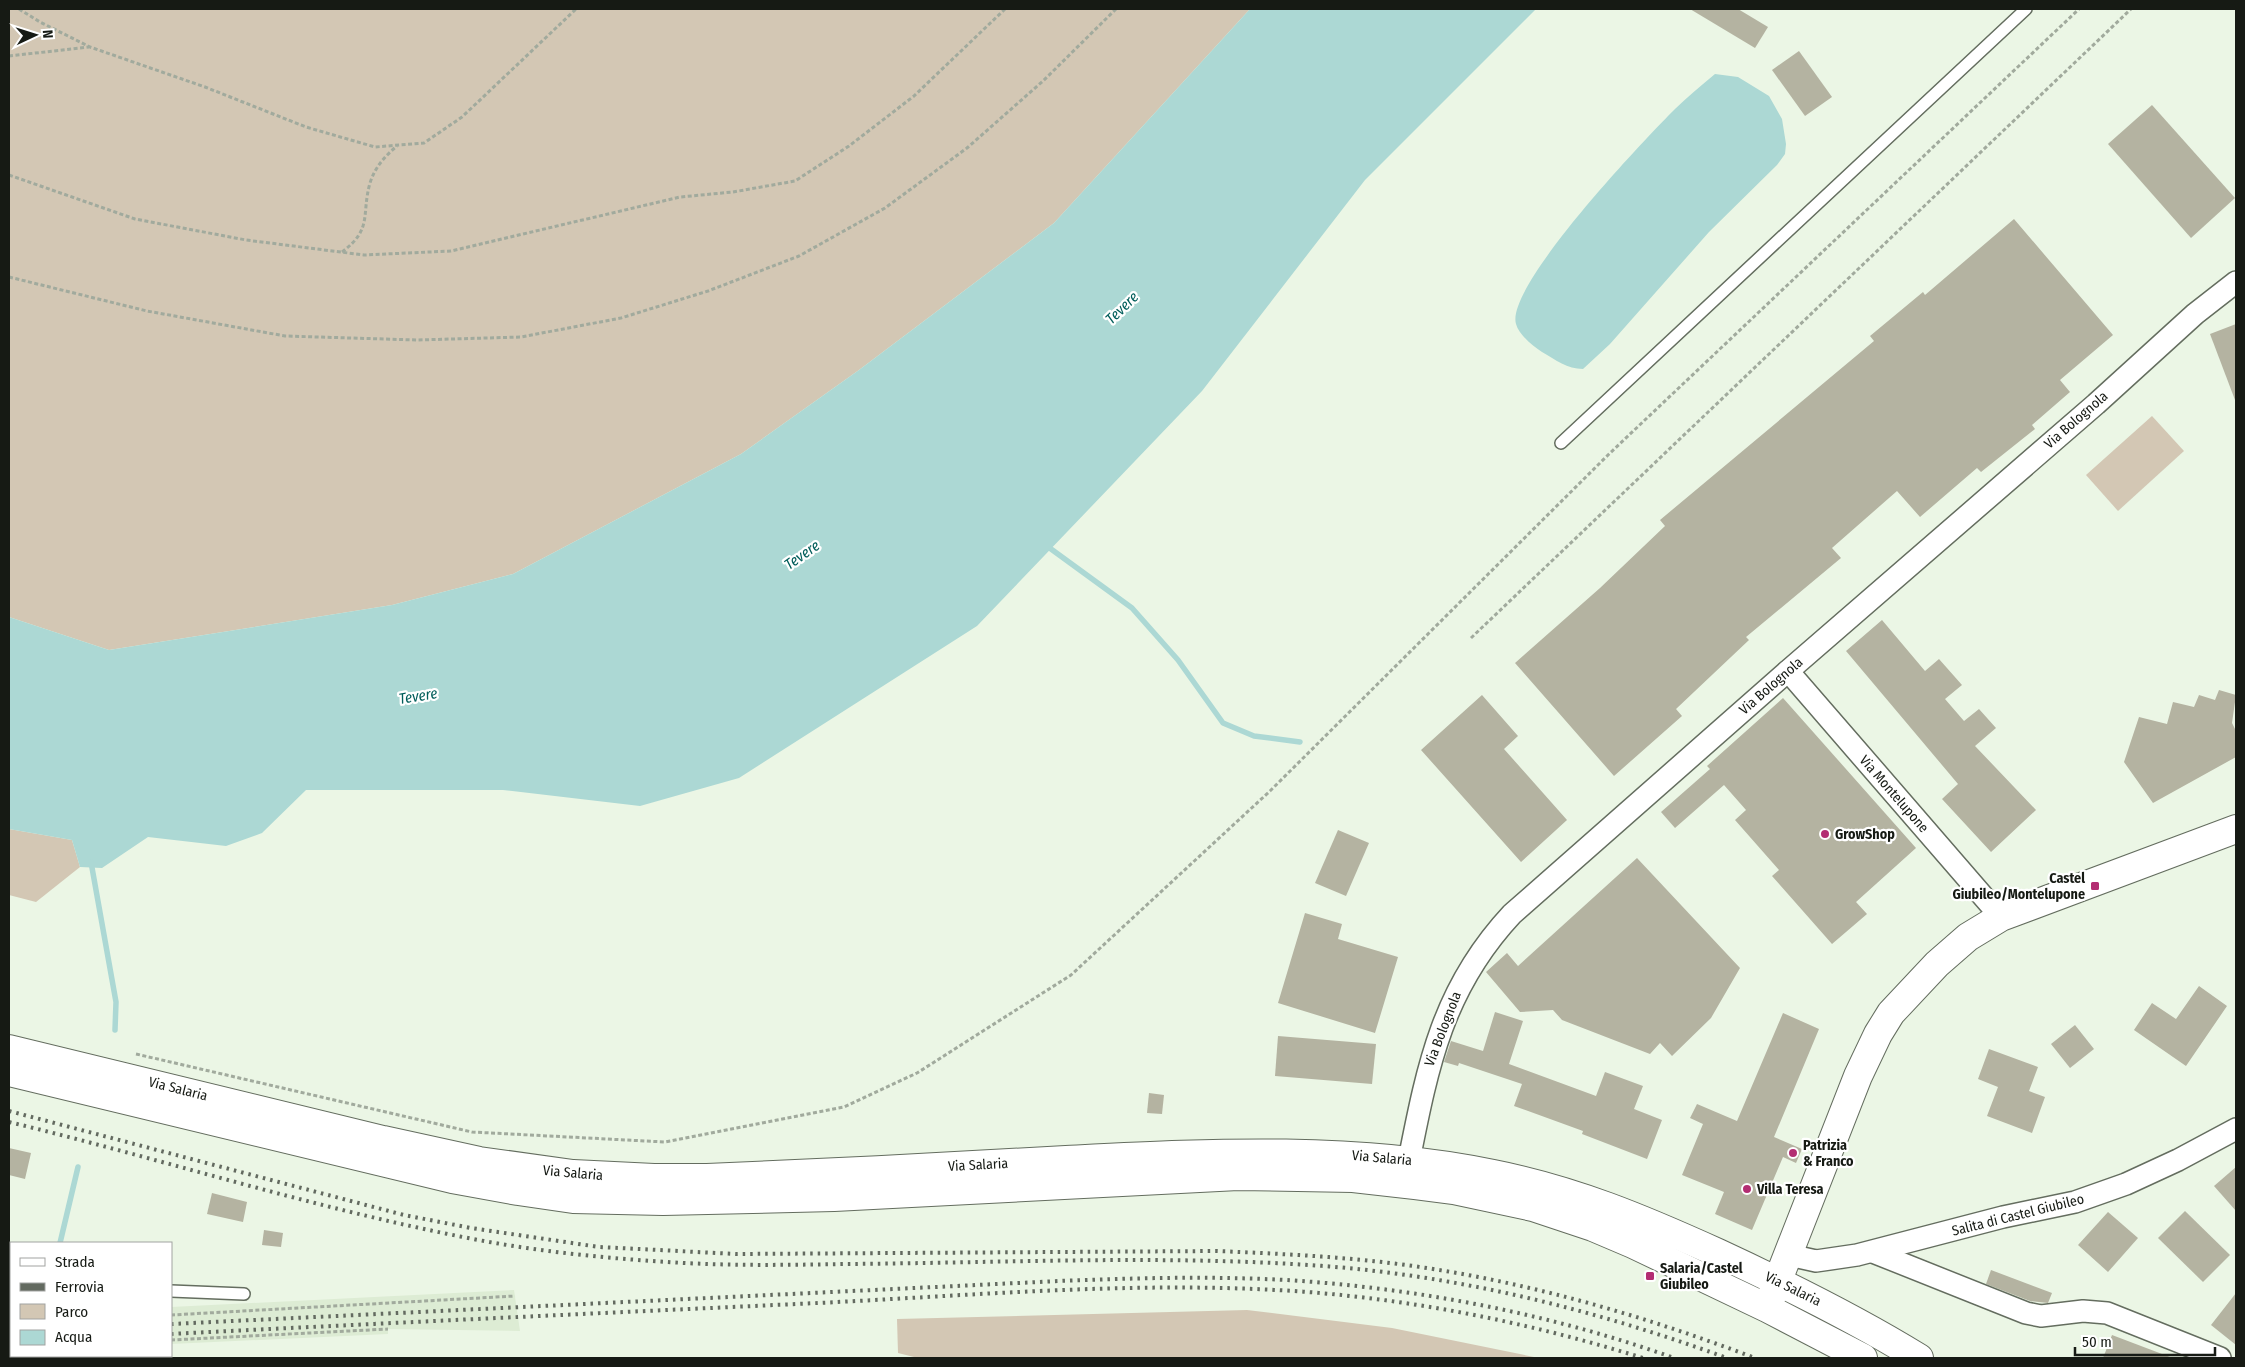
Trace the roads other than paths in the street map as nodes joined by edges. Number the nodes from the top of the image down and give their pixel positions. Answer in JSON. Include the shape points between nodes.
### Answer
{"nodes":[{"id":1,"x":2026,"y":9,"type":"edge"},
{"id":2,"x":2236,"y":282,"type":"edge"},
{"id":3,"x":1561,"y":443,"type":"dead end"},
{"id":4,"x":1788,"y":671,"type":"junction"},
{"id":5,"x":2236,"y":829,"type":"edge"},
{"id":6,"x":2001,"y":917,"type":"junction"},
{"id":7,"x":9,"y":1049,"type":"edge"},
{"id":8,"x":9,"y":1072,"type":"edge"},
{"id":9,"x":2236,"y":1129,"type":"edge"},
{"id":10,"x":1409,"y":1160,"type":"junction"},
{"id":11,"x":1873,"y":1252,"type":"junction"},
{"id":12,"x":1789,"y":1255,"type":"junction"},
{"id":13,"x":1778,"y":1281,"type":"junction"},
{"id":14,"x":172,"y":1291,"type":"edge"},
{"id":15,"x":244,"y":1294,"type":"dead end"},
{"id":16,"x":1767,"y":1308,"type":"junction"},
{"id":17,"x":1863,"y":1358,"type":"edge"},
{"id":18,"x":1919,"y":1358,"type":"edge"},
{"id":19,"x":2220,"y":1358,"type":"edge"}],
"edges":[{"from":1,"to":3,"type":"lane"},
{"from":2,"to":4,"type":"street","name":"Via Bolognola","via":[[2195,314]]},
{"from":4,"to":6,"type":"street","name":"Via Montelupone"},
{"from":4,"to":10,"type":"street","name":"Via Bolognola","via":[[1512,914],[1484,947],[1452,1001],[1436,1042],[1423,1087]]},
{"from":5,"to":6,"type":"main road"},
{"from":6,"to":12,"type":"main road","via":[[1968,937],[1936,964],[1897,1007],[1878,1034],[1858,1076]]},
{"from":7,"to":10,"type":"main road","name":"Via Salaria","via":[[433,1152],[524,1169],[573,1174],[707,1178],[1267,1152]]},
{"from":8,"to":16,"type":"main road","name":"Via Salaria","via":[[442,1176],[573,1199],[663,1202],[834,1197],[1238,1176],[1353,1178],[1416,1185],[1533,1206],[1572,1219],[1633,1244]]},
{"from":9,"to":11,"type":"street","name":"Salita di Castel Giubileo","via":[[2178,1160],[2101,1194]]},
{"from":10,"to":13,"type":"main road","name":"Via Salaria","via":[[1502,1176],[1594,1200]]},
{"from":11,"to":12,"type":"street","name":"Salita di Castel Giubileo","via":[[1816,1261]]},
{"from":11,"to":19,"type":"street","via":[[2026,1313],[2041,1316],[2107,1313]]},
{"from":12,"to":13,"type":"main road"},
{"from":13,"to":16,"type":"main road"},
{"from":13,"to":18,"type":"main road","name":"Via Salaria"},
{"from":14,"to":15,"type":"lane"},
{"from":16,"to":17,"type":"main road","name":"Via Salaria"}]}
